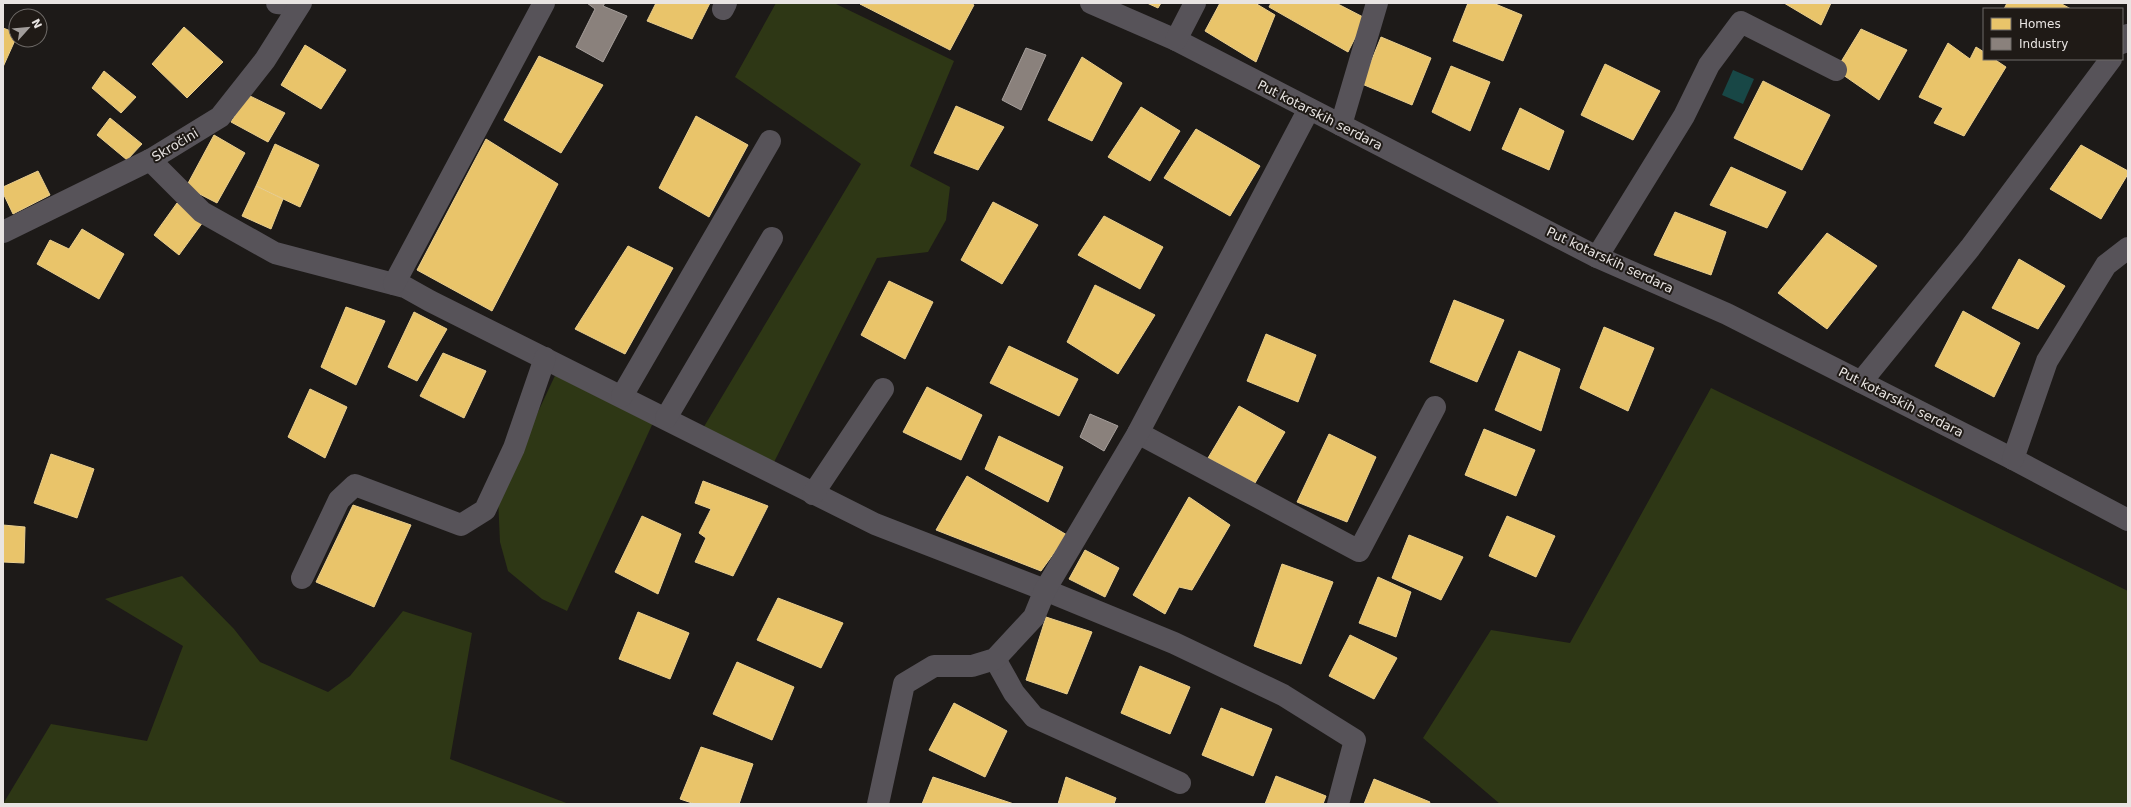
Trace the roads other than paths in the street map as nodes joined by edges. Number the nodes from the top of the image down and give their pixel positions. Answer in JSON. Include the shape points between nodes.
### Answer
{"nodes":[{"id":1,"x":277,"y":3,"type":"edge"},
{"id":2,"x":544,"y":3,"type":"edge"},
{"id":3,"x":1091,"y":3,"type":"edge"},
{"id":4,"x":1195,"y":3,"type":"edge"},
{"id":5,"x":1378,"y":3,"type":"edge"},
{"id":6,"x":300,"y":4,"type":"edge"},
{"id":7,"x":1176,"y":40,"type":"junction"},
{"id":8,"x":2110,"y":60,"type":"edge"},
{"id":9,"x":1836,"y":70,"type":"dead end"},
{"id":10,"x":1308,"y":109,"type":"junction"},
{"id":11,"x":1341,"y":125,"type":"junction"},
{"id":12,"x":770,"y":141,"type":"dead end"},
{"id":13,"x":150,"y":160,"type":"junction"},
{"id":14,"x":3,"y":232,"type":"edge"},
{"id":15,"x":772,"y":238,"type":"dead end"},
{"id":16,"x":2128,"y":248,"type":"edge"},
{"id":17,"x":1597,"y":257,"type":"junction"},
{"id":18,"x":394,"y":284,"type":"junction"},
{"id":19,"x":545,"y":358,"type":"junction"},
{"id":20,"x":1861,"y":382,"type":"junction"},
{"id":21,"x":883,"y":389,"type":"dead end"},
{"id":22,"x":622,"y":396,"type":"junction"},
{"id":23,"x":1435,"y":407,"type":"dead end"},
{"id":24,"x":666,"y":418,"type":"junction"},
{"id":25,"x":1138,"y":433,"type":"junction"},
{"id":26,"x":2013,"y":459,"type":"junction"},
{"id":27,"x":813,"y":494,"type":"junction"},
{"id":28,"x":2128,"y":520,"type":"edge"},
{"id":29,"x":302,"y":578,"type":"dead end"},
{"id":30,"x":1045,"y":590,"type":"junction"},
{"id":31,"x":995,"y":659,"type":"junction"},
{"id":32,"x":1180,"y":783,"type":"dead end"},
{"id":33,"x":878,"y":804,"type":"edge"},
{"id":34,"x":1338,"y":804,"type":"edge"}],
"edges":[{"from":1,"to":6,"type":"street"},
{"from":2,"to":18,"type":"street"},
{"from":3,"to":7,"type":"street","name":"Put kotarskih serdara"},
{"from":4,"to":7,"type":"street"},
{"from":5,"to":11,"type":"street"},
{"from":6,"to":13,"type":"street","name":"Skročini","via":[[265,60],[220,117]]},
{"from":7,"to":10,"type":"street","name":"Put kotarskih serdara"},
{"from":8,"to":20,"type":"street","via":[[1970,248]]},
{"from":9,"to":17,"type":"street","via":[[1741,22],[1709,65],[1684,116]]},
{"from":10,"to":11,"type":"street","name":"Put kotarskih serdara"},
{"from":10,"to":25,"type":"street"},
{"from":11,"to":17,"type":"street","name":"Put kotarskih serdara"},
{"from":12,"to":22,"type":"street"},
{"from":13,"to":14,"type":"street","name":"Skročini"},
{"from":13,"to":18,"type":"street","via":[[202,212],[275,252]]},
{"from":15,"to":24,"type":"street"},
{"from":16,"to":26,"type":"street","via":[[2106,265],[2047,361]]},
{"from":17,"to":20,"type":"street","name":"Put kotarskih serdara","via":[[1727,314]]},
{"from":18,"to":19,"type":"street","via":[[405,286]]},
{"from":19,"to":22,"type":"street"},
{"from":19,"to":29,"type":"street","via":[[514,448],[485,510],[461,525],[355,485],[339,500]]},
{"from":20,"to":26,"type":"street","name":"Put kotarskih serdara"},
{"from":21,"to":27,"type":"street"},
{"from":22,"to":24,"type":"street"},
{"from":23,"to":25,"type":"street","via":[[1359,551]]},
{"from":24,"to":27,"type":"street"},
{"from":25,"to":30,"type":"street"},
{"from":26,"to":28,"type":"street","name":"Put kotarskih serdara"},
{"from":27,"to":30,"type":"street","via":[[875,524]]},
{"from":30,"to":31,"type":"street","via":[[1034,617]]},
{"from":30,"to":34,"type":"street","via":[[1174,643],[1283,695],[1355,740]]},
{"from":31,"to":32,"type":"street","via":[[1014,693],[1034,717]]},
{"from":31,"to":33,"type":"street","via":[[972,666],[934,666],[904,684]]}]}
